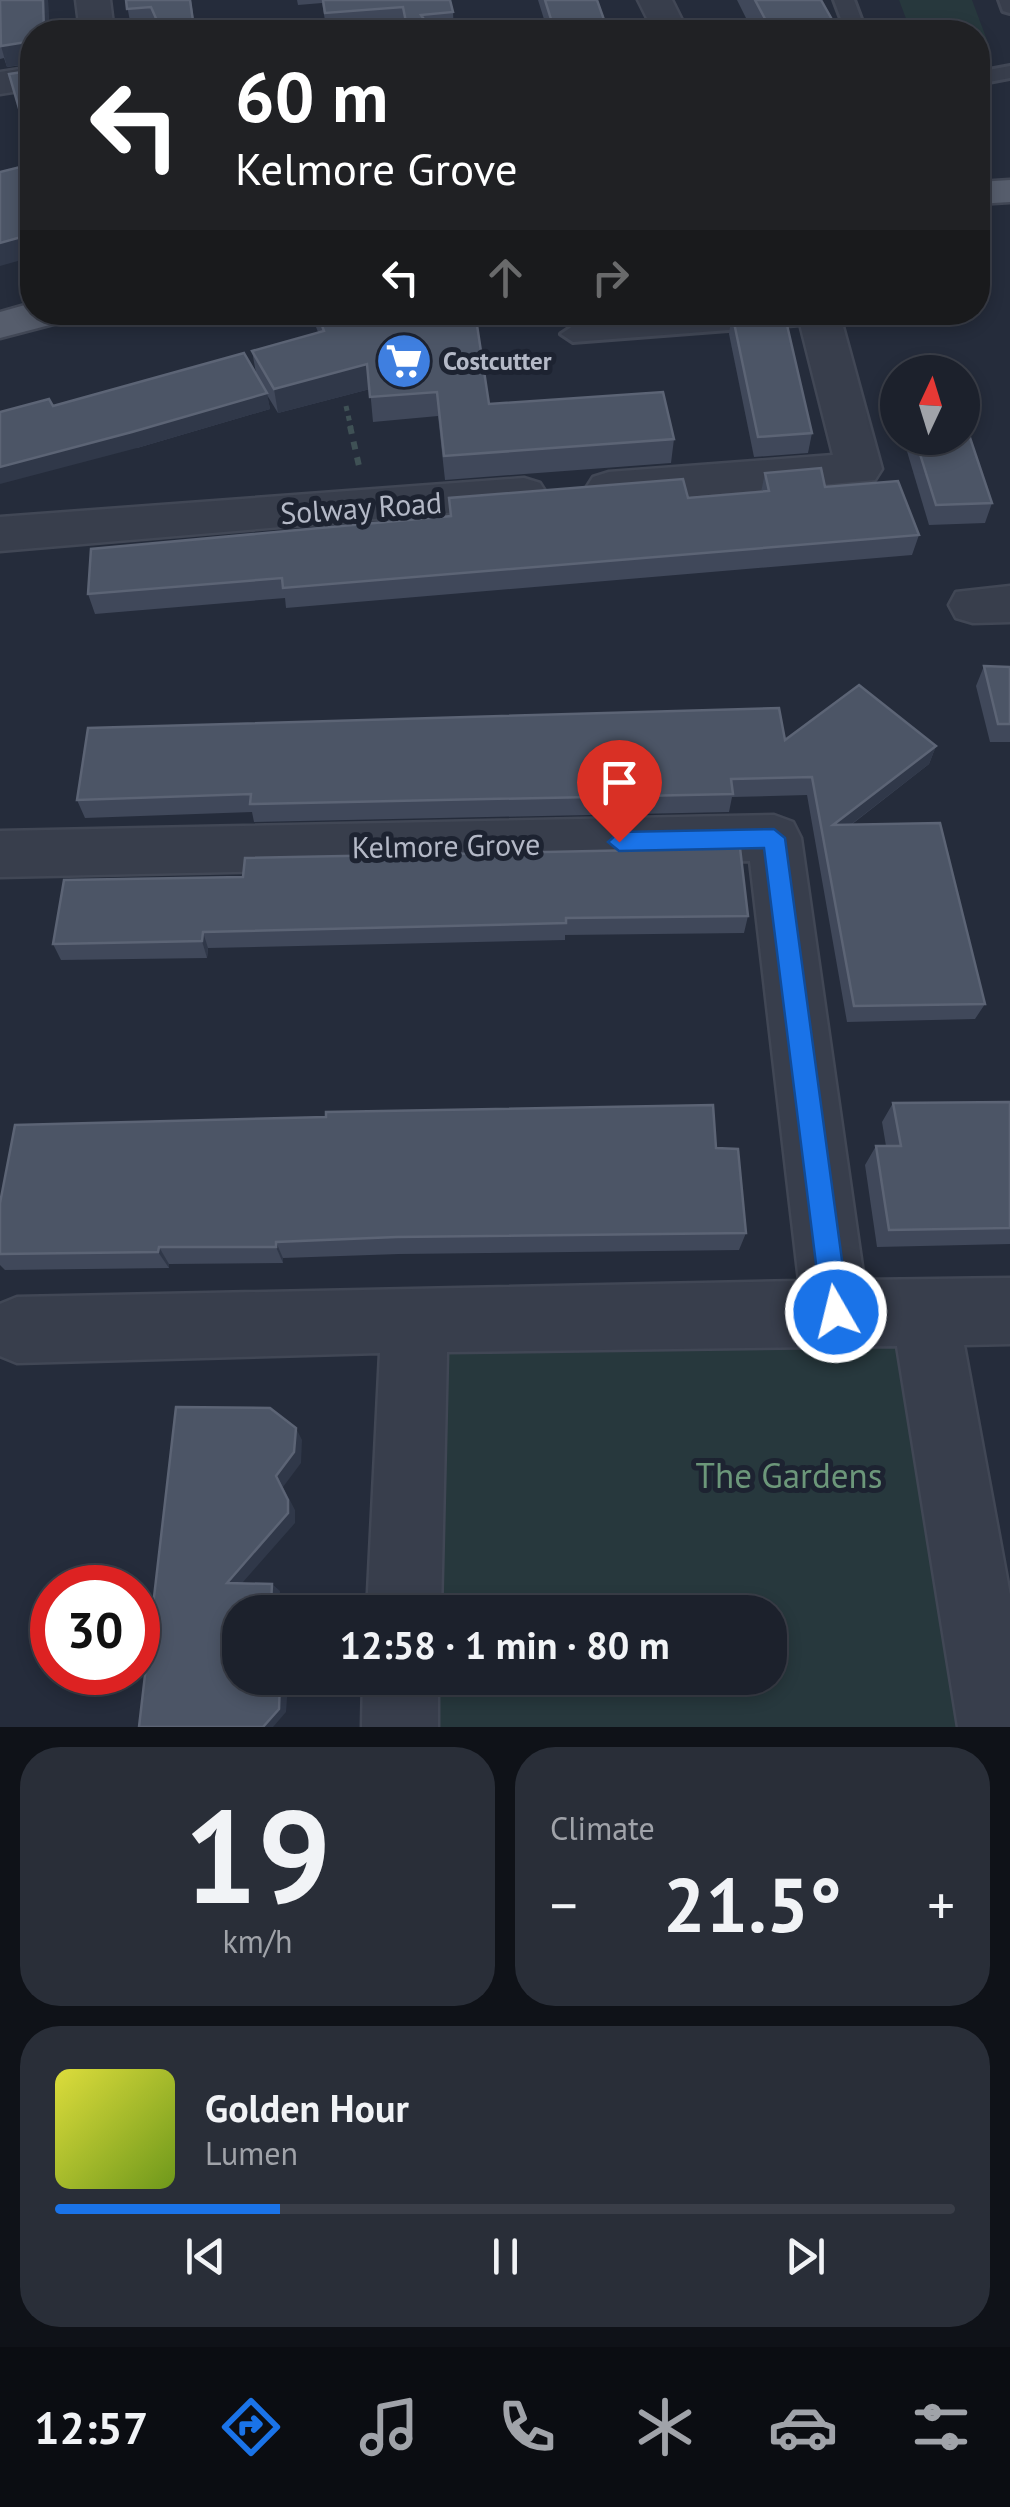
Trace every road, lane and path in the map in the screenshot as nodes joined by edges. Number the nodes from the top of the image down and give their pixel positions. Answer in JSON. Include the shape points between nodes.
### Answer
{"nodes":[{"id":1,"x":684,"y":325,"type":"edge"},
{"id":2,"x":822,"y":325,"type":"edge"},
{"id":3,"x":573,"y":334,"type":"dead end"},
{"id":4,"x":346,"y":406,"type":"dead end"},
{"id":5,"x":368,"y":506,"type":"junction"},
{"id":6,"x":0,"y":534,"type":"edge"},
{"id":7,"x":0,"y":854,"type":"edge"},
{"id":8,"x":1010,"y":1311,"type":"edge"},
{"id":9,"x":836,"y":1312,"type":"junction"},
{"id":10,"x":925,"y":1312,"type":"junction"},
{"id":11,"x":415,"y":1319,"type":"junction"},
{"id":12,"x":17,"y":1330,"type":"dead end"},
{"id":13,"x":405,"y":1595,"type":"edge"},
{"id":14,"x":401,"y":1695,"type":"edge"},
{"id":15,"x":400,"y":1727,"type":"edge"},
{"id":16,"x":996,"y":1727,"type":"edge"}],
"edges":[{"from":1,"to":3,"type":"lane"},
{"from":2,"to":5,"type":"street","name":"Solway Road","via":[[859,469]]},
{"from":4,"to":5,"type":"path"},
{"from":5,"to":6,"type":"street","name":"Solway Road"},
{"from":7,"to":9,"type":"street","name":"Kelmore Grove","via":[[774,838]]},
{"from":8,"to":10,"type":"street"},
{"from":9,"to":10,"type":"street"},
{"from":9,"to":11,"type":"street"},
{"from":10,"to":16,"type":"street"},
{"from":11,"to":12,"type":"street"},
{"from":11,"to":13,"type":"street"},
{"from":14,"to":15,"type":"street"}]}
